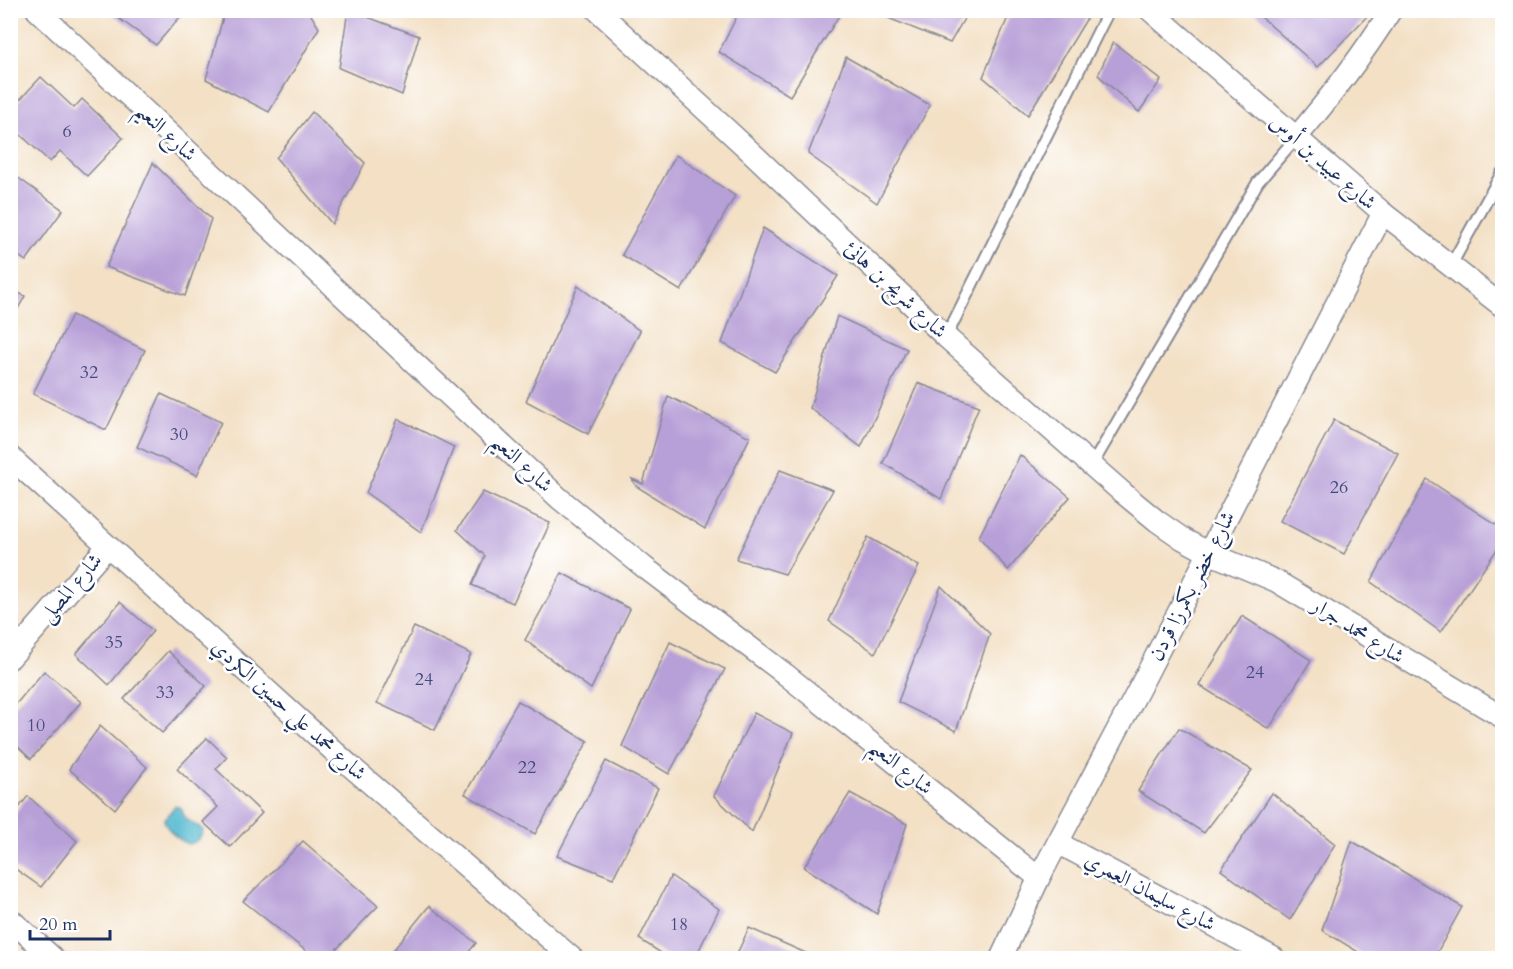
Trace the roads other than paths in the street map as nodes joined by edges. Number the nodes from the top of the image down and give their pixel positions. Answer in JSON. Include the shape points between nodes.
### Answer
{"nodes":[{"id":1,"x":37,"y":10,"type":"edge"},
{"id":2,"x":597,"y":10,"type":"edge"},
{"id":3,"x":1109,"y":10,"type":"edge"},
{"id":4,"x":1150,"y":10,"type":"edge"},
{"id":5,"x":1391,"y":10,"type":"edge"},
{"id":6,"x":1296,"y":139,"type":"junction"},
{"id":7,"x":1503,"y":173,"type":"edge"},
{"id":8,"x":1383,"y":213,"type":"junction"},
{"id":9,"x":1450,"y":267,"type":"junction"},
{"id":10,"x":1503,"y":306,"type":"edge"},
{"id":11,"x":946,"y":337,"type":"junction"},
{"id":12,"x":10,"y":457,"type":"edge"},
{"id":13,"x":1092,"y":465,"type":"junction"},
{"id":14,"x":108,"y":546,"type":"junction"},
{"id":15,"x":1209,"y":553,"type":"junction"},
{"id":16,"x":10,"y":658,"type":"edge"},
{"id":17,"x":1503,"y":717,"type":"edge"},
{"id":18,"x":1058,"y":843,"type":"junction"},
{"id":19,"x":1039,"y":878,"type":"junction"},
{"id":20,"x":10,"y":920,"type":"edge"},
{"id":21,"x":53,"y":958,"type":"edge"},
{"id":22,"x":572,"y":958,"type":"edge"},
{"id":23,"x":1001,"y":958,"type":"edge"},
{"id":24,"x":1274,"y":958,"type":"edge"}],
"edges":[{"from":1,"to":19,"type":"street","name":"شارع النعيم","via":[[560,499]]},
{"from":2,"to":11,"type":"street","name":"شارع شريح بن هانئ"},
{"from":3,"to":11,"type":"lane"},
{"from":4,"to":6,"type":"street","name":"شارع عبيد بن أوس"},
{"from":5,"to":6,"type":"street","via":[[1337,90]]},
{"from":6,"to":8,"type":"street","name":"شارع عبيد بن أوس"},
{"from":6,"to":13,"type":"lane","via":[[1258,182]]},
{"from":7,"to":9,"type":"lane"},
{"from":8,"to":9,"type":"street","name":"شارع عبيد بن أوس"},
{"from":8,"to":15,"type":"street","name":"شارع خضر بكمرزا قردن"},
{"from":9,"to":10,"type":"street","name":"شارع عبيد بن أوس"},
{"from":11,"to":13,"type":"street","name":"شارع شريح بن هانئ"},
{"from":12,"to":14,"type":"street","name":"شارع محمد علي حسين الكردي"},
{"from":13,"to":15,"type":"street","name":"شارع شريح بن هانئ","via":[[1157,521]]},
{"from":14,"to":16,"type":"street","name":"شارع المصلى"},
{"from":14,"to":22,"type":"street","name":"شارع محمد علي حسين الكردي","via":[[356,772]]},
{"from":15,"to":17,"type":"street","name":"شارع محمد جرار","via":[[1276,581]]},
{"from":15,"to":18,"type":"street","name":"شارع خضر بكمرزا قردن"},
{"from":18,"to":19,"type":"street","name":"شارع خضر بكمرزا قردن"},
{"from":18,"to":24,"type":"street","name":"شارع سليمان العمري"},
{"from":19,"to":23,"type":"street","name":"شارع خضر بكمرزا قردن"},
{"from":20,"to":21,"type":"street"}]}
